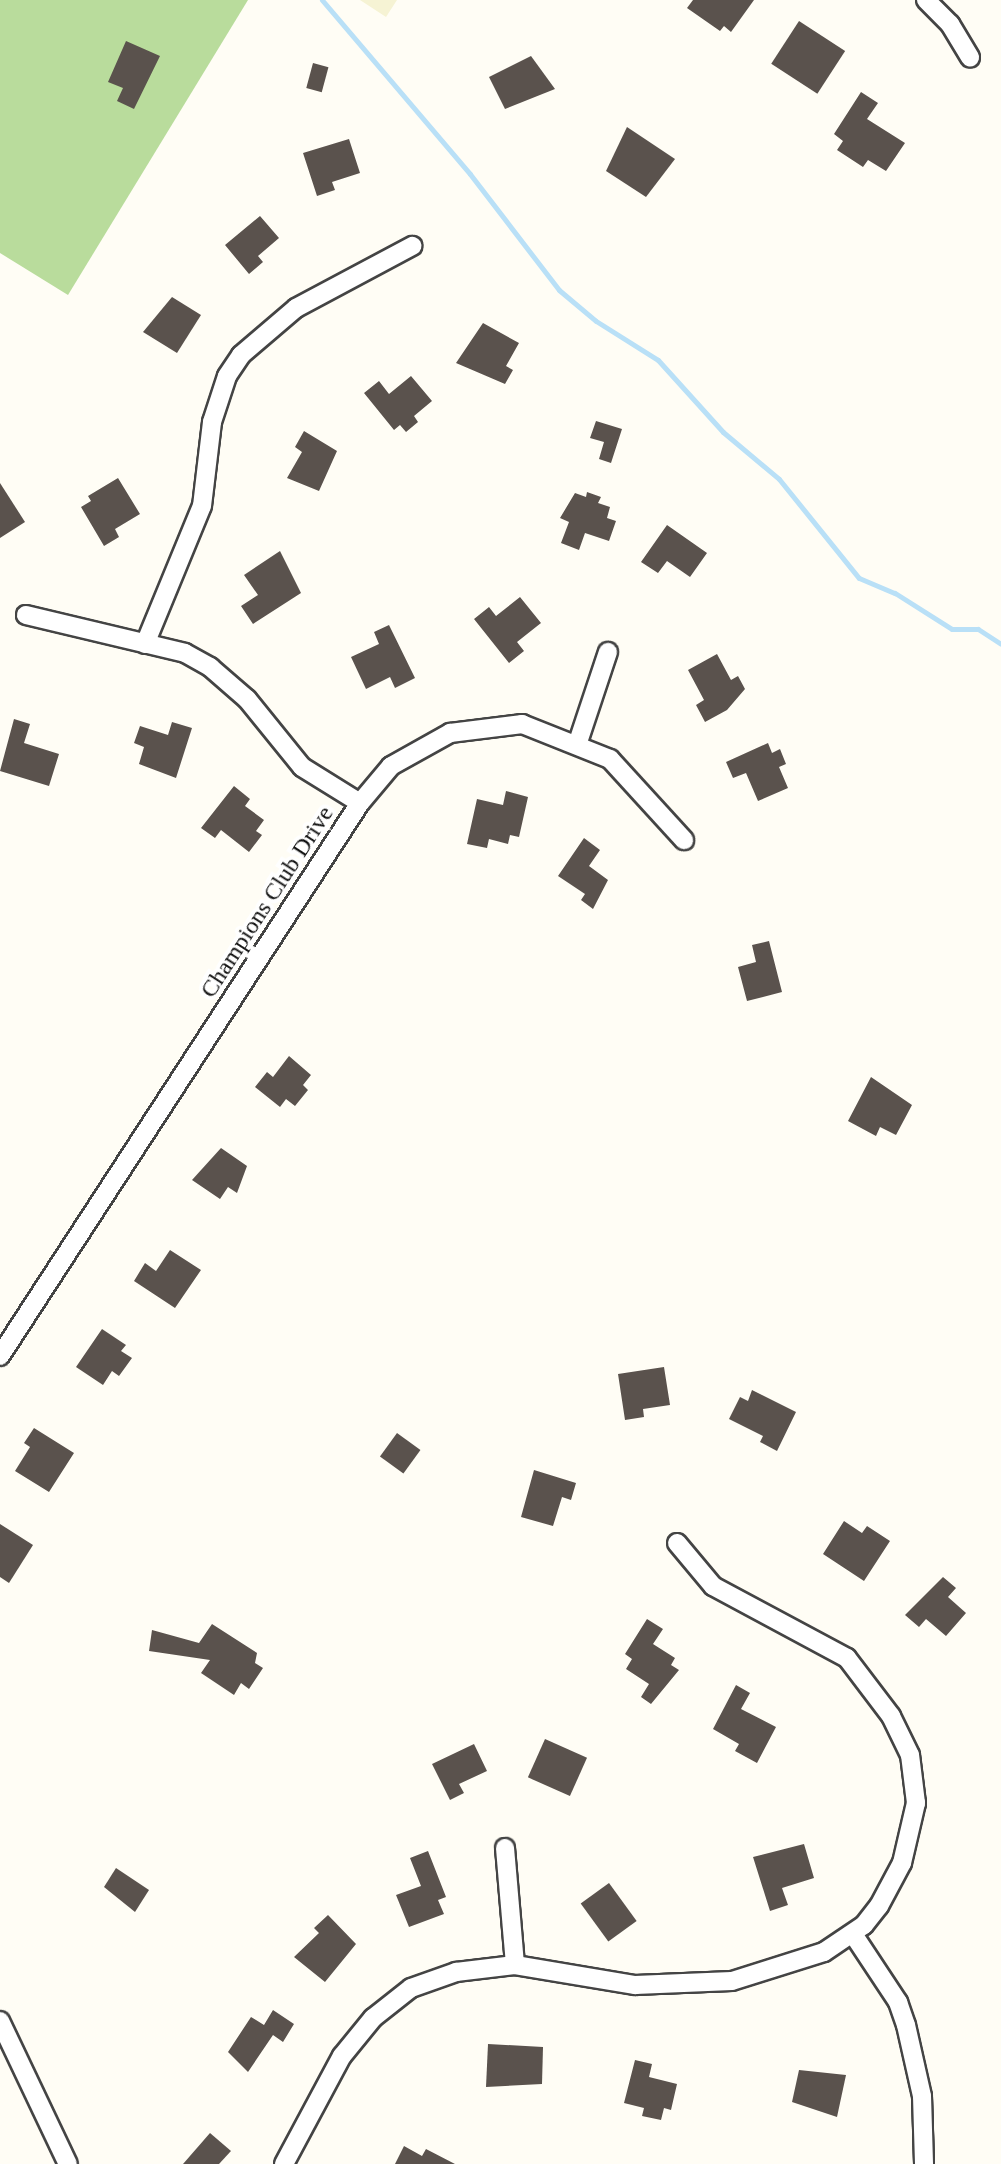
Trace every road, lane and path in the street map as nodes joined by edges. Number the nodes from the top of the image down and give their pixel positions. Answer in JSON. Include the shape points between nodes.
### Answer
{"nodes":[{"id":1,"x":926,"y":0,"type":"edge"},
{"id":2,"x":970,"y":57,"type":"dead end"},
{"id":3,"x":412,"y":246,"type":"dead end"},
{"id":4,"x":26,"y":615,"type":"dead end"},
{"id":5,"x":145,"y":644,"type":"junction"},
{"id":6,"x":608,"y":652,"type":"dead end"},
{"id":7,"x":578,"y":742,"type":"junction"},
{"id":8,"x":360,"y":803,"type":"junction"},
{"id":9,"x":684,"y":840,"type":"dead end"},
{"id":10,"x":0,"y":1356,"type":"edge"},
{"id":11,"x":677,"y":1543,"type":"dead end"},
{"id":12,"x":505,"y":1848,"type":"dead end"},
{"id":13,"x":853,"y":1934,"type":"junction"},
{"id":14,"x":515,"y":1965,"type":"junction"},
{"id":15,"x":0,"y":2021,"type":"edge"},
{"id":16,"x":68,"y":2164,"type":"edge"},
{"id":17,"x":284,"y":2164,"type":"edge"},
{"id":18,"x":924,"y":2164,"type":"edge"}],
"edges":[{"from":1,"to":2,"type":"street","via":[[950,24]]},
{"from":3,"to":5,"type":"street","via":[[296,308],[241,355],[227,376],[212,422],[202,506]]},
{"from":4,"to":5,"type":"street"},
{"from":5,"to":8,"type":"street","via":[[185,653],[210,667],[247,699],[302,767]]},
{"from":6,"to":7,"type":"street"},
{"from":7,"to":8,"type":"street","name":"Champions Club Drive","via":[[522,724],[450,733],[391,766]]},
{"from":7,"to":9,"type":"street","name":"Champions Club Drive","via":[[621,768]]},
{"from":8,"to":10,"type":"street","name":"Champions Club Drive"},
{"from":11,"to":13,"type":"street","via":[[713,1586],[847,1658],[879,1695],[910,1755],[916,1803],[902,1863],[879,1906]]},
{"from":12,"to":14,"type":"street"},
{"from":13,"to":14,"type":"street","via":[[779,1970],[707,1984],[635,1985]]},
{"from":13,"to":18,"type":"street","via":[[898,2002],[906,2025],[922,2096]]},
{"from":14,"to":17,"type":"street","via":[[456,1972],[391,2002],[342,2056]]},
{"from":15,"to":16,"type":"street"}]}
